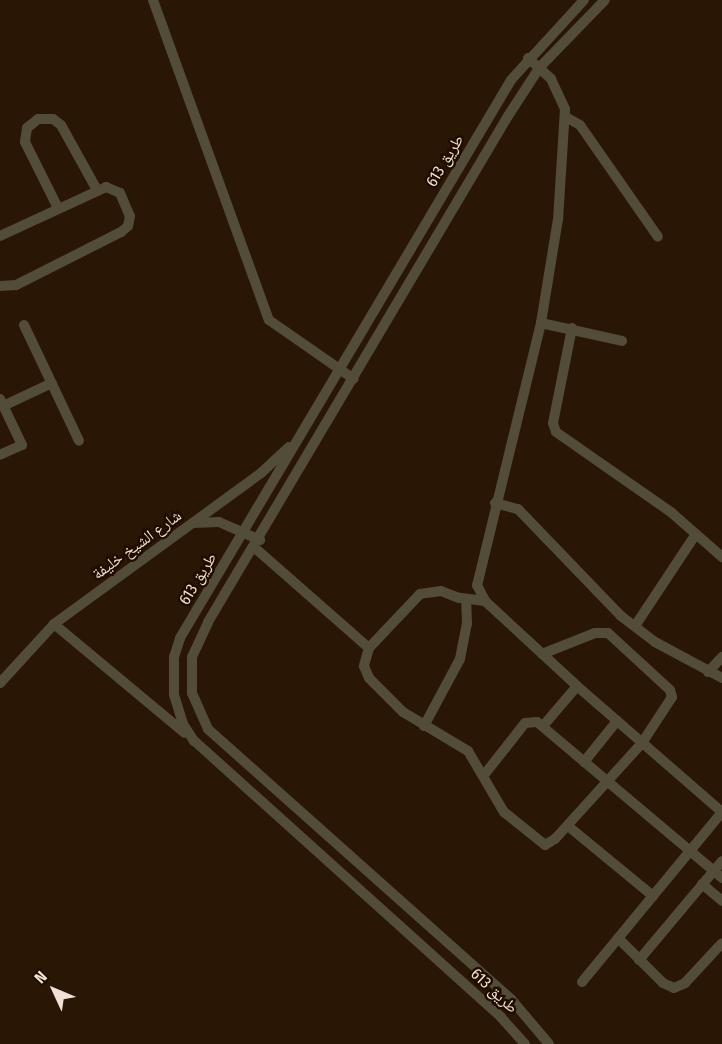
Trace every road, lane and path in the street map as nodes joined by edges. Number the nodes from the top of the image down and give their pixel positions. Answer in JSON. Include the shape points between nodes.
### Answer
{"nodes":[{"id":1,"x":153,"y":0,"type":"edge"},
{"id":2,"x":584,"y":0,"type":"edge"},
{"id":3,"x":605,"y":0,"type":"edge"},
{"id":4,"x":528,"y":58,"type":"junction"},
{"id":5,"x":540,"y":67,"type":"junction"},
{"id":6,"x":566,"y":117,"type":"junction"},
{"id":7,"x":97,"y":190,"type":"junction"},
{"id":8,"x":58,"y":208,"type":"junction"},
{"id":9,"x":0,"y":236,"type":"edge"},
{"id":10,"x":658,"y":237,"type":"dead end"},
{"id":11,"x":0,"y":286,"type":"edge"},
{"id":12,"x":541,"y":323,"type":"junction"},
{"id":13,"x":24,"y":325,"type":"dead end"},
{"id":14,"x":572,"y":328,"type":"junction"},
{"id":15,"x":622,"y":341,"type":"dead end"},
{"id":16,"x":339,"y":370,"type":"junction"},
{"id":17,"x":354,"y":379,"type":"junction"},
{"id":18,"x":52,"y":383,"type":"junction"},
{"id":19,"x":2,"y":403,"type":"edge"},
{"id":20,"x":298,"y":438,"type":"junction"},
{"id":21,"x":79,"y":441,"type":"dead end"},
{"id":22,"x":0,"y":455,"type":"edge"},
{"id":23,"x":495,"y":503,"type":"junction"},
{"id":24,"x":193,"y":523,"type":"junction"},
{"id":25,"x":243,"y":531,"type":"junction"},
{"id":26,"x":696,"y":534,"type":"junction"},
{"id":27,"x":258,"y":544,"type":"junction"},
{"id":28,"x":722,"y":557,"type":"edge"},
{"id":29,"x":466,"y":600,"type":"junction"},
{"id":30,"x":485,"y":601,"type":"junction"},
{"id":31,"x":54,"y":624,"type":"junction"},
{"id":32,"x":635,"y":626,"type":"junction"},
{"id":33,"x":369,"y":648,"type":"junction"},
{"id":34,"x":542,"y":654,"type":"junction"},
{"id":35,"x":722,"y":657,"type":"edge"},
{"id":36,"x":708,"y":672,"type":"junction"},
{"id":37,"x":722,"y":678,"type":"edge"},
{"id":38,"x":0,"y":683,"type":"edge"},
{"id":39,"x":577,"y":686,"type":"junction"},
{"id":40,"x":618,"y":722,"type":"junction"},
{"id":41,"x":424,"y":726,"type":"junction"},
{"id":42,"x":543,"y":726,"type":"junction"},
{"id":43,"x":194,"y":741,"type":"junction"},
{"id":44,"x":642,"y":743,"type":"junction"},
{"id":45,"x":584,"y":762,"type":"junction"},
{"id":46,"x":484,"y":775,"type":"junction"},
{"id":47,"x":608,"y":782,"type":"junction"},
{"id":48,"x":722,"y":812,"type":"edge"},
{"id":49,"x":568,"y":826,"type":"junction"},
{"id":50,"x":690,"y":851,"type":"junction"},
{"id":51,"x":722,"y":861,"type":"edge"},
{"id":52,"x":718,"y":875,"type":"edge"},
{"id":53,"x":702,"y":884,"type":"junction"},
{"id":54,"x":653,"y":896,"type":"junction"},
{"id":55,"x":722,"y":901,"type":"edge"},
{"id":56,"x":618,"y":938,"type":"junction"},
{"id":57,"x":722,"y":943,"type":"edge"},
{"id":58,"x":639,"y":960,"type":"junction"},
{"id":59,"x":582,"y":982,"type":"dead end"},
{"id":60,"x":525,"y":1044,"type":"edge"},
{"id":61,"x":549,"y":1044,"type":"edge"}],
"edges":[{"from":1,"to":16,"type":"street","via":[[269,320]]},
{"from":2,"to":4,"type":"street","name":"طريق 613"},
{"from":3,"to":5,"type":"street","name":"طريق 613"},
{"from":4,"to":5,"type":"street"},
{"from":4,"to":16,"type":"street","name":"طريق 613","via":[[505,90]]},
{"from":5,"to":6,"type":"street","via":[[560,93]]},
{"from":5,"to":17,"type":"street","name":"طريق 613"},
{"from":6,"to":10,"type":"street","via":[[580,125]]},
{"from":6,"to":12,"type":"street","via":[[558,219]]},
{"from":7,"to":8,"type":"street"},
{"from":7,"to":8,"type":"street","via":[[61,125],[53,119],[38,118],[27,128],[25,142]]},
{"from":7,"to":11,"type":"street","via":[[111,188],[123,197],[130,216],[126,228],[16,285]]},
{"from":8,"to":9,"type":"street"},
{"from":12,"to":14,"type":"street"},
{"from":12,"to":23,"type":"street"},
{"from":13,"to":18,"type":"street"},
{"from":14,"to":15,"type":"street"},
{"from":14,"to":26,"type":"street","via":[[553,423],[556,432]]},
{"from":16,"to":17,"type":"street"},
{"from":16,"to":20,"type":"street","name":"طريق 613"},
{"from":17,"to":27,"type":"street","name":"طريق 613"},
{"from":18,"to":19,"type":"street"},
{"from":18,"to":21,"type":"street"},
{"from":19,"to":22,"type":"street","via":[[22,445]]},
{"from":20,"to":24,"type":"street","name":"شارع الشيخ خليفة","via":[[261,473]]},
{"from":20,"to":25,"type":"street","name":"طريق 613"},
{"from":23,"to":30,"type":"street","via":[[477,575],[478,591]]},
{"from":23,"to":32,"type":"street","via":[[518,509]]},
{"from":24,"to":25,"type":"street","via":[[213,521]]},
{"from":24,"to":31,"type":"street","name":"شارع الشيخ خليفة"},
{"from":25,"to":27,"type":"street"},
{"from":25,"to":43,"type":"street","name":"طريق 613","via":[[180,638],[174,657],[174,694],[183,724]]},
{"from":26,"to":28,"type":"street"},
{"from":26,"to":32,"type":"street"},
{"from":27,"to":33,"type":"street"},
{"from":27,"to":61,"type":"street","name":"طريق 613","via":[[208,622],[192,657],[192,693],[208,729],[511,999]]},
{"from":29,"to":30,"type":"street"},
{"from":29,"to":33,"type":"street","via":[[441,591],[420,594]]},
{"from":29,"to":41,"type":"street","via":[[467,624],[460,659]]},
{"from":30,"to":34,"type":"street"},
{"from":31,"to":38,"type":"street","name":"شارع الشيخ خليفة"},
{"from":31,"to":43,"type":"street"},
{"from":32,"to":36,"type":"street"},
{"from":33,"to":41,"type":"street","via":[[364,660],[369,678],[394,705]]},
{"from":34,"to":39,"type":"street"},
{"from":34,"to":44,"type":"street","via":[[595,633],[608,633],[670,690],[669,703]]},
{"from":35,"to":36,"type":"street"},
{"from":36,"to":37,"type":"street"},
{"from":39,"to":40,"type":"street"},
{"from":39,"to":42,"type":"street"},
{"from":40,"to":44,"type":"street"},
{"from":40,"to":45,"type":"street"},
{"from":41,"to":46,"type":"street","via":[[462,745]]},
{"from":42,"to":45,"type":"street"},
{"from":42,"to":46,"type":"street","via":[[534,721],[525,723]]},
{"from":43,"to":60,"type":"street","name":"طريق 613","via":[[501,1017]]},
{"from":44,"to":47,"type":"street"},
{"from":44,"to":48,"type":"street"},
{"from":45,"to":47,"type":"street"},
{"from":46,"to":49,"type":"street","via":[[504,812],[538,843],[552,842]]},
{"from":47,"to":49,"type":"street"},
{"from":47,"to":50,"type":"street"},
{"from":48,"to":50,"type":"street"},
{"from":49,"to":54,"type":"street"},
{"from":50,"to":52,"type":"street"},
{"from":50,"to":54,"type":"street"},
{"from":51,"to":52,"type":"street"},
{"from":52,"to":53,"type":"street"},
{"from":53,"to":55,"type":"street"},
{"from":53,"to":58,"type":"street"},
{"from":54,"to":56,"type":"street"},
{"from":56,"to":58,"type":"street"},
{"from":56,"to":59,"type":"street"},
{"from":57,"to":58,"type":"street","via":[[678,987],[666,986]]}]}
